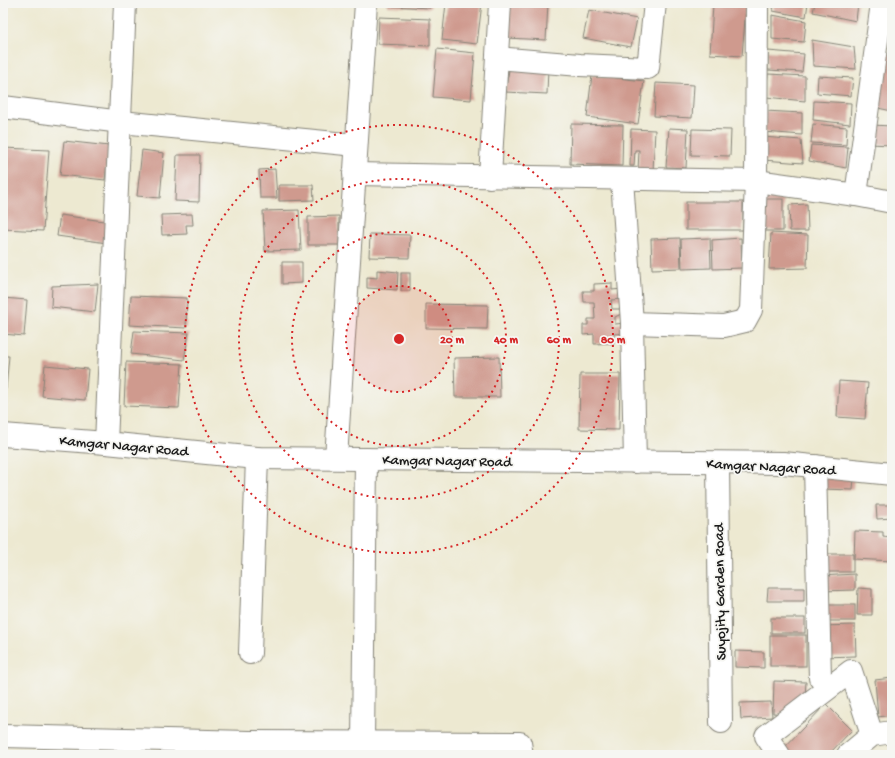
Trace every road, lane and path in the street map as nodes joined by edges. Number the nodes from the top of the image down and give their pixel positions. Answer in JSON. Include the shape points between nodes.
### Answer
{"nodes":[{"id":1,"x":125,"y":3,"type":"edge"},
{"id":2,"x":366,"y":3,"type":"edge"},
{"id":3,"x":500,"y":3,"type":"edge"},
{"id":4,"x":655,"y":3,"type":"edge"},
{"id":5,"x":757,"y":3,"type":"edge"},
{"id":6,"x":882,"y":3,"type":"edge"},
{"id":7,"x":497,"y":58,"type":"junction"},
{"id":8,"x":3,"y":107,"type":"edge"},
{"id":9,"x":121,"y":122,"type":"junction"},
{"id":10,"x":356,"y":145,"type":"junction"},
{"id":11,"x":354,"y":174,"type":"junction"},
{"id":12,"x":490,"y":177,"type":"junction"},
{"id":13,"x":622,"y":179,"type":"junction"},
{"id":14,"x":756,"y":181,"type":"junction"},
{"id":15,"x":856,"y":195,"type":"junction"},
{"id":16,"x":892,"y":202,"type":"edge"},
{"id":17,"x":632,"y":323,"type":"junction"},
{"id":18,"x":3,"y":435,"type":"edge"},
{"id":19,"x":106,"y":443,"type":"junction"},
{"id":20,"x":257,"y":458,"type":"junction"},
{"id":21,"x":336,"y":458,"type":"junction"},
{"id":22,"x":366,"y":459,"type":"junction"},
{"id":23,"x":634,"y":462,"type":"junction"},
{"id":24,"x":718,"y":462,"type":"junction"},
{"id":25,"x":815,"y":466,"type":"junction"},
{"id":26,"x":892,"y":474,"type":"edge"},
{"id":27,"x":250,"y":653,"type":"dead end"},
{"id":28,"x":820,"y":678,"type":"dead end"},
{"id":29,"x":721,"y":722,"type":"dead end"},
{"id":30,"x":882,"y":733,"type":"edge"},
{"id":31,"x":3,"y":736,"type":"edge"},
{"id":32,"x":363,"y":743,"type":"junction"},
{"id":33,"x":248,"y":749,"type":"edge"},
{"id":34,"x":522,"y":755,"type":"edge"},
{"id":35,"x":779,"y":755,"type":"edge"},
{"id":36,"x":848,"y":755,"type":"edge"}],
"edges":[{"from":1,"to":9,"type":"street"},
{"from":2,"to":10,"type":"street"},
{"from":3,"to":7,"type":"street"},
{"from":4,"to":7,"type":"street","via":[[648,68]]},
{"from":5,"to":14,"type":"street"},
{"from":6,"to":15,"type":"street"},
{"from":7,"to":12,"type":"street"},
{"from":8,"to":9,"type":"street"},
{"from":9,"to":10,"type":"street"},
{"from":9,"to":19,"type":"street"},
{"from":10,"to":11,"type":"street"},
{"from":11,"to":12,"type":"street"},
{"from":11,"to":21,"type":"street"},
{"from":12,"to":13,"type":"street"},
{"from":13,"to":14,"type":"street"},
{"from":13,"to":17,"type":"street"},
{"from":14,"to":15,"type":"street"},
{"from":14,"to":17,"type":"street","via":[[751,310],[744,321],[724,326]]},
{"from":15,"to":16,"type":"street"},
{"from":17,"to":23,"type":"street"},
{"from":18,"to":19,"type":"street","name":"Kamgar Nagar Road"},
{"from":19,"to":20,"type":"street","name":"Kamgar Nagar Road"},
{"from":20,"to":21,"type":"street","name":"Kamgar Nagar Road"},
{"from":20,"to":27,"type":"street"},
{"from":21,"to":22,"type":"street","name":"Kamgar Nagar Road"},
{"from":22,"to":23,"type":"street","name":"Kamgar Nagar Road"},
{"from":22,"to":32,"type":"street"},
{"from":23,"to":24,"type":"street","name":"Kamgar Nagar Road"},
{"from":24,"to":25,"type":"street","name":"Kamgar Nagar Road"},
{"from":24,"to":29,"type":"street","name":"Suyojity Garden Road"},
{"from":25,"to":26,"type":"street","name":"Kamgar Nagar Road"},
{"from":25,"to":28,"type":"street"},
{"from":30,"to":35,"type":"street","via":[[851,671],[766,736]]},
{"from":30,"to":36,"type":"street"},
{"from":31,"to":33,"type":"street"},
{"from":32,"to":33,"type":"street"},
{"from":32,"to":34,"type":"street","via":[[520,743]]}]}
